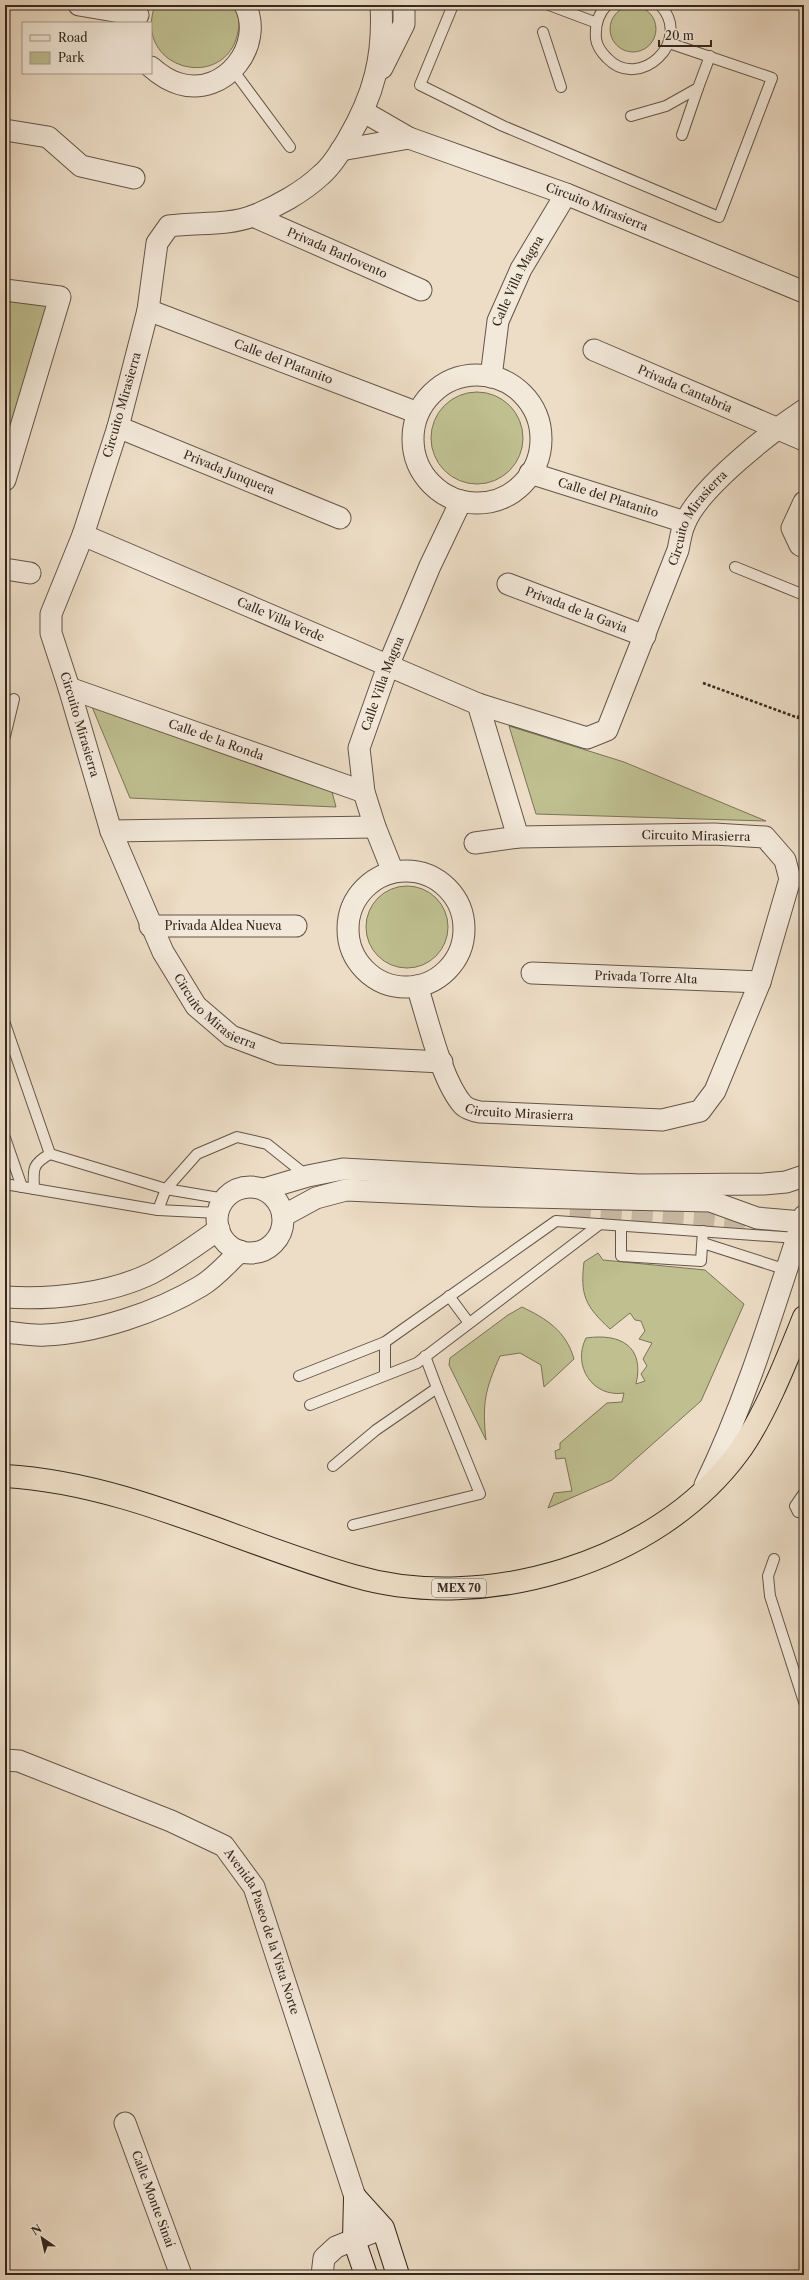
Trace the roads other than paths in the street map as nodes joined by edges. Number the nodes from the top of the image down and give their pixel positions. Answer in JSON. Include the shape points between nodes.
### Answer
{"nodes":[{"id":1,"x":79,"y":5,"type":"edge"},
{"id":2,"x":245,"y":5,"type":"edge"},
{"id":3,"x":381,"y":5,"type":"edge"},
{"id":4,"x":404,"y":5,"type":"edge"},
{"id":5,"x":453,"y":5,"type":"edge"},
{"id":6,"x":549,"y":5,"type":"edge"},
{"id":7,"x":660,"y":5,"type":"edge"},
{"id":8,"x":602,"y":6,"type":"edge"},
{"id":9,"x":139,"y":14,"type":"edge"},
{"id":10,"x":597,"y":23,"type":"junction"},
{"id":11,"x":544,"y":32,"type":"dead end"},
{"id":12,"x":669,"y":43,"type":"junction"},
{"id":13,"x":710,"y":56,"type":"junction"},
{"id":14,"x":152,"y":68,"type":"edge"},
{"id":15,"x":232,"y":70,"type":"junction"},
{"id":16,"x":375,"y":78,"type":"junction"},
{"id":17,"x":561,"y":87,"type":"dead end"},
{"id":18,"x":698,"y":88,"type":"junction"},
{"id":19,"x":364,"y":112,"type":"junction"},
{"id":20,"x":631,"y":116,"type":"dead end"},
{"id":21,"x":5,"y":130,"type":"edge"},
{"id":22,"x":682,"y":135,"type":"dead end"},
{"id":23,"x":409,"y":138,"type":"junction"},
{"id":24,"x":290,"y":147,"type":"dead end"},
{"id":25,"x":341,"y":150,"type":"junction"},
{"id":26,"x":134,"y":178,"type":"dead end"},
{"id":27,"x":566,"y":194,"type":"junction"},
{"id":28,"x":253,"y":216,"type":"junction"},
{"id":29,"x":5,"y":290,"type":"edge"},
{"id":30,"x":421,"y":290,"type":"dead end"},
{"id":31,"x":804,"y":292,"type":"edge"},
{"id":32,"x":148,"y":310,"type":"junction"},
{"id":33,"x":594,"y":350,"type":"dead end"},
{"id":34,"x":491,"y":377,"type":"junction"},
{"id":35,"x":804,"y":410,"type":"edge"},
{"id":36,"x":418,"y":413,"type":"junction"},
{"id":37,"x":118,"y":427,"type":"junction"},
{"id":38,"x":776,"y":428,"type":"junction"},
{"id":39,"x":804,"y":440,"type":"edge"},
{"id":40,"x":530,"y":473,"type":"junction"},
{"id":41,"x":5,"y":480,"type":"edge"},
{"id":42,"x":461,"y":501,"type":"junction"},
{"id":43,"x":804,"y":502,"type":"edge"},
{"id":44,"x":340,"y":518,"type":"dead end"},
{"id":45,"x":685,"y":522,"type":"junction"},
{"id":46,"x":83,"y":535,"type":"junction"},
{"id":47,"x":804,"y":546,"type":"edge"},
{"id":48,"x":735,"y":568,"type":"dead end"},
{"id":49,"x":5,"y":569,"type":"edge"},
{"id":50,"x":30,"y":573,"type":"dead end"},
{"id":51,"x":508,"y":584,"type":"dead end"},
{"id":52,"x":804,"y":595,"type":"edge"},
{"id":53,"x":645,"y":636,"type":"junction"},
{"id":54,"x":388,"y":666,"type":"junction"},
{"id":55,"x":69,"y":688,"type":"junction"},
{"id":56,"x":14,"y":700,"type":"dead end"},
{"id":57,"x":478,"y":704,"type":"junction"},
{"id":58,"x":5,"y":736,"type":"edge"},
{"id":59,"x":364,"y":792,"type":"junction"},
{"id":60,"x":375,"y":827,"type":"junction"},
{"id":61,"x":111,"y":831,"type":"junction"},
{"id":62,"x":518,"y":836,"type":"junction"},
{"id":63,"x":475,"y":843,"type":"dead end"},
{"id":64,"x":393,"y":872,"type":"junction"},
{"id":65,"x":150,"y":926,"type":"junction"},
{"id":66,"x":296,"y":926,"type":"dead end"},
{"id":67,"x":532,"y":973,"type":"dead end"},
{"id":68,"x":760,"y":982,"type":"junction"},
{"id":69,"x":417,"y":986,"type":"junction"},
{"id":70,"x":5,"y":1024,"type":"edge"},
{"id":71,"x":442,"y":1062,"type":"junction"},
{"id":72,"x":5,"y":1138,"type":"edge"},
{"id":73,"x":50,"y":1154,"type":"junction"},
{"id":74,"x":343,"y":1169,"type":"junction"},
{"id":75,"x":308,"y":1176,"type":"junction"},
{"id":76,"x":804,"y":1176,"type":"edge"},
{"id":77,"x":5,"y":1184,"type":"edge"},
{"id":78,"x":22,"y":1187,"type":"junction"},
{"id":79,"x":34,"y":1189,"type":"junction"},
{"id":80,"x":166,"y":1189,"type":"junction"},
{"id":81,"x":264,"y":1189,"type":"junction"},
{"id":82,"x":346,"y":1190,"type":"junction"},
{"id":83,"x":482,"y":1196,"type":"junction"},
{"id":84,"x":570,"y":1209,"type":"tunnel mouth"},
{"id":85,"x":158,"y":1210,"type":"junction"},
{"id":86,"x":221,"y":1214,"type":"junction"},
{"id":87,"x":283,"y":1216,"type":"junction"},
{"id":88,"x":600,"y":1224,"type":"junction"},
{"id":89,"x":801,"y":1225,"type":"edge"},
{"id":90,"x":621,"y":1226,"type":"junction"},
{"id":91,"x":703,"y":1231,"type":"junction"},
{"id":92,"x":703,"y":1243,"type":"junction"},
{"id":93,"x":240,"y":1251,"type":"junction"},
{"id":94,"x":787,"y":1270,"type":"junction"},
{"id":95,"x":150,"y":1273,"type":"junction"},
{"id":96,"x":449,"y":1296,"type":"junction"},
{"id":97,"x":5,"y":1297,"type":"edge"},
{"id":98,"x":164,"y":1304,"type":"junction"},
{"id":99,"x":804,"y":1317,"type":"edge"},
{"id":100,"x":469,"y":1323,"type":"junction"},
{"id":101,"x":5,"y":1332,"type":"edge"},
{"id":102,"x":385,"y":1342,"type":"junction"},
{"id":103,"x":425,"y":1356,"type":"junction"},
{"id":104,"x":385,"y":1375,"type":"junction"},
{"id":105,"x":299,"y":1376,"type":"dead end"},
{"id":106,"x":437,"y":1388,"type":"junction"},
{"id":107,"x":310,"y":1405,"type":"dead end"},
{"id":108,"x":333,"y":1466,"type":"dead end"},
{"id":109,"x":5,"y":1476,"type":"edge"},
{"id":110,"x":804,"y":1493,"type":"edge"},
{"id":111,"x":701,"y":1494,"type":"junction"},
{"id":112,"x":798,"y":1512,"type":"dead end"},
{"id":113,"x":353,"y":1525,"type":"dead end"},
{"id":114,"x":774,"y":1559,"type":"dead end"},
{"id":115,"x":804,"y":1702,"type":"edge"},
{"id":116,"x":5,"y":1760,"type":"edge"},
{"id":117,"x":125,"y":2122,"type":"dead end"},
{"id":118,"x":355,"y":2197,"type":"junction"},
{"id":119,"x":383,"y":2228,"type":"junction"},
{"id":120,"x":354,"y":2240,"type":"junction"},
{"id":121,"x":180,"y":2275,"type":"edge"},
{"id":122,"x":322,"y":2275,"type":"edge"},
{"id":123,"x":366,"y":2275,"type":"edge"},
{"id":124,"x":397,"y":2275,"type":"edge"}],
"edges":[{"from":1,"to":9,"type":"street"},
{"from":2,"to":15,"type":"street","via":[[251,27],[249,43],[243,58]]},
{"from":3,"to":16,"type":"street","via":[[381,40]]},
{"from":4,"to":16,"type":"street","via":[[404,24]]},
{"from":5,"to":13,"type":"lane","via":[[420,85],[503,126],[719,217],[772,78]]},
{"from":6,"to":10,"type":"lane"},
{"from":7,"to":12,"type":"lane","via":[[670,24]]},
{"from":8,"to":10,"type":"lane"},
{"from":10,"to":12,"type":"lane","via":[[597,42],[602,53],[621,67],[632,69],[655,62]]},
{"from":11,"to":17,"type":"lane"},
{"from":12,"to":13,"type":"lane"},
{"from":13,"to":18,"type":"lane"},
{"from":14,"to":15,"type":"street","via":[[164,78],[181,85],[200,86],[218,80]]},
{"from":15,"to":24,"type":"lane"},
{"from":16,"to":19,"type":"street"},
{"from":18,"to":20,"type":"lane","via":[[666,106]]},
{"from":18,"to":22,"type":"lane"},
{"from":19,"to":23,"type":"street","name":"Circuito Mirasierra"},
{"from":19,"to":25,"type":"street","name":"Circuito Mirasierra"},
{"from":21,"to":26,"type":"street","via":[[48,137],[81,166]]},
{"from":23,"to":25,"type":"street","name":"Circuito Mirasierra"},
{"from":23,"to":27,"type":"street","name":"Circuito Mirasierra"},
{"from":25,"to":28,"type":"street","name":"Circuito Mirasierra","via":[[321,175],[292,196]]},
{"from":27,"to":31,"type":"street","name":"Circuito Mirasierra"},
{"from":27,"to":34,"type":"street","name":"Calle Villa Magna","via":[[521,269],[498,321]]},
{"from":28,"to":30,"type":"street","name":"Privada Barlovento"},
{"from":28,"to":32,"type":"street","name":"Circuito Mirasierra","via":[[220,223],[169,226],[157,243]]},
{"from":29,"to":41,"type":"street","via":[[60,297]]},
{"from":32,"to":36,"type":"street","name":"Calle del Platanito"},
{"from":32,"to":37,"type":"street","name":"Circuito Mirasierra"},
{"from":33,"to":38,"type":"street","name":"Privada Cantabria"},
{"from":34,"to":36,"type":"street","via":[[469,375],[448,382],[430,395]]},
{"from":34,"to":40,"type":"street","via":[[510,384],[526,398],[536,415],[541,435],[538,455]]},
{"from":35,"to":38,"type":"street","name":"Circuito Mirasierra"},
{"from":36,"to":42,"type":"street","via":[[413,431],[413,450],[419,468],[430,483],[444,494]]},
{"from":37,"to":44,"type":"street","name":"Privada Junquera"},
{"from":37,"to":46,"type":"street","name":"Circuito Mirasierra"},
{"from":38,"to":39,"type":"street","name":"Privada Cantabria"},
{"from":38,"to":45,"type":"street","name":"Circuito Mirasierra","via":[[702,495]]},
{"from":40,"to":42,"type":"street","via":[[517,488],[500,498],[481,503]]},
{"from":40,"to":45,"type":"street","name":"Calle del Platanito"},
{"from":42,"to":54,"type":"street","name":"Calle Villa Magna","via":[[430,566]]},
{"from":43,"to":47,"type":"street","via":[[792,528],[800,545]]},
{"from":45,"to":53,"type":"street","name":"Circuito Mirasierra","via":[[678,550]]},
{"from":46,"to":54,"type":"street","name":"Calle Villa Verde"},
{"from":46,"to":55,"type":"street","name":"Circuito Mirasierra","via":[[51,614],[51,633]]},
{"from":48,"to":52,"type":"lane"},
{"from":49,"to":50,"type":"street"},
{"from":51,"to":53,"type":"street","name":"Privada de la Gavia"},
{"from":53,"to":57,"type":"street","name":"Circuito Mirasierra","via":[[606,730],[587,738]]},
{"from":54,"to":57,"type":"street","name":"Calle Villa Verde"},
{"from":54,"to":59,"type":"street","name":"Calle Villa Magna","via":[[359,748]]},
{"from":55,"to":59,"type":"street","name":"Calle de la Ronda"},
{"from":55,"to":61,"type":"street","name":"Circuito Mirasierra"},
{"from":56,"to":58,"type":"lane"},
{"from":57,"to":62,"type":"street"},
{"from":59,"to":60,"type":"street","name":"Calle Villa Magna"},
{"from":60,"to":61,"type":"street"},
{"from":60,"to":64,"type":"street","name":"Calle Villa Magna"},
{"from":61,"to":65,"type":"street","name":"Circuito Mirasierra"},
{"from":62,"to":63,"type":"street","name":"Circuito Mirasierra"},
{"from":62,"to":68,"type":"street","name":"Circuito Mirasierra","via":[[714,834],[765,838],[785,860],[790,879]]},
{"from":64,"to":69,"type":"street","via":[[376,879],[362,890],[355,901],[348,923],[348,941],[355,958],[366,973],[381,983],[399,987]]},
{"from":64,"to":69,"type":"street","via":[[414,871],[433,877],[446,886],[456,898],[462,912],[464,937],[452,965],[436,979]]},
{"from":65,"to":66,"type":"street","name":"Privada Aldea Nueva"},
{"from":65,"to":71,"type":"street","name":"Circuito Mirasierra","via":[[196,1006],[231,1036],[279,1054]]},
{"from":67,"to":68,"type":"street","name":"Privada Torre Alta"},
{"from":68,"to":71,"type":"street","name":"Circuito Mirasierra","via":[[715,1091],[700,1111],[662,1120],[480,1112],[464,1107]]},
{"from":69,"to":71,"type":"street"},
{"from":70,"to":73,"type":"lane"},
{"from":72,"to":78,"type":"lane"},
{"from":73,"to":79,"type":"lane","via":[[38,1160],[33,1170]]},
{"from":73,"to":80,"type":"lane"},
{"from":74,"to":75,"type":"street"},
{"from":74,"to":76,"type":"street","via":[[639,1185],[764,1184],[786,1182]]},
{"from":74,"to":82,"type":"street"},
{"from":75,"to":80,"type":"lane","via":[[267,1144],[237,1137],[197,1154]]},
{"from":75,"to":81,"type":"street"},
{"from":77,"to":78,"type":"lane"},
{"from":78,"to":79,"type":"lane"},
{"from":79,"to":85,"type":"lane"},
{"from":80,"to":85,"type":"lane"},
{"from":80,"to":86,"type":"lane"},
{"from":81,"to":86,"type":"street","via":[[253,1186],[232,1192]]},
{"from":81,"to":87,"type":"street","via":[[280,1205]]},
{"from":82,"to":83,"type":"street"},
{"from":82,"to":87,"type":"street","via":[[316,1198]]},
{"from":83,"to":84,"type":"street","via":[[509,1206]]},
{"from":83,"to":89,"type":"street","via":[[710,1201],[757,1218]]},
{"from":85,"to":86,"type":"lane"},
{"from":86,"to":93,"type":"street","via":[[223,1238],[230,1246]]},
{"from":86,"to":95,"type":"street","via":[[185,1254]]},
{"from":87,"to":93,"type":"street","via":[[278,1237],[271,1246],[250,1253]]},
{"from":88,"to":90,"type":"lane"},
{"from":88,"to":96,"type":"lane","via":[[556,1220]]},
{"from":88,"to":100,"type":"lane"},
{"from":89,"to":91,"type":"lane"},
{"from":89,"to":94,"type":"street"},
{"from":90,"to":91,"type":"lane"},
{"from":90,"to":92,"type":"lane","via":[[621,1256],[701,1262]]},
{"from":91,"to":92,"type":"lane"},
{"from":92,"to":94,"type":"lane"},
{"from":93,"to":98,"type":"street","via":[[202,1286]]},
{"from":94,"to":111,"type":"street","via":[[729,1435]]},
{"from":95,"to":97,"type":"street","via":[[109,1288],[65,1296]]},
{"from":95,"to":98,"type":"street"},
{"from":96,"to":100,"type":"lane"},
{"from":96,"to":102,"type":"lane"},
{"from":98,"to":101,"type":"street","via":[[121,1320],[76,1332],[43,1336]]},
{"from":99,"to":111,"type":"highway","number":"MEX 70","via":[[757,1420],[738,1453]]},
{"from":100,"to":103,"type":"lane"},
{"from":102,"to":104,"type":"lane"},
{"from":102,"to":105,"type":"lane"},
{"from":103,"to":104,"type":"lane","via":[[416,1363]]},
{"from":103,"to":106,"type":"lane"},
{"from":104,"to":107,"type":"lane"},
{"from":106,"to":108,"type":"lane","via":[[376,1430]]},
{"from":106,"to":113,"type":"lane","via":[[480,1494]]},
{"from":109,"to":111,"type":"highway","number":"MEX 70","via":[[99,1490],[356,1577],[421,1588],[507,1584],[552,1574],[632,1543]]},
{"from":110,"to":112,"type":"lane","via":[[795,1506]]},
{"from":114,"to":115,"type":"lane","via":[[768,1576],[770,1596]]},
{"from":116,"to":118,"type":"street","name":"Avenida Paseo de la Vista Norte","via":[[19,1761],[163,1818],[224,1846],[254,1887]]},
{"from":117,"to":121,"type":"street","name":"Calle Monte Sinaí"},
{"from":118,"to":119,"type":"street","name":"Avenida Paseo de la Vista Norte"},
{"from":118,"to":120,"type":"street","name":"Avenida Paseo de la Vista Norte"},
{"from":119,"to":120,"type":"street"},
{"from":119,"to":124,"type":"street","name":"Avenida Paseo de la Vista Norte"},
{"from":120,"to":122,"type":"street","via":[[336,2247],[324,2258]]},
{"from":120,"to":123,"type":"street","name":"Avenida Paseo de la Vista Norte"}]}
